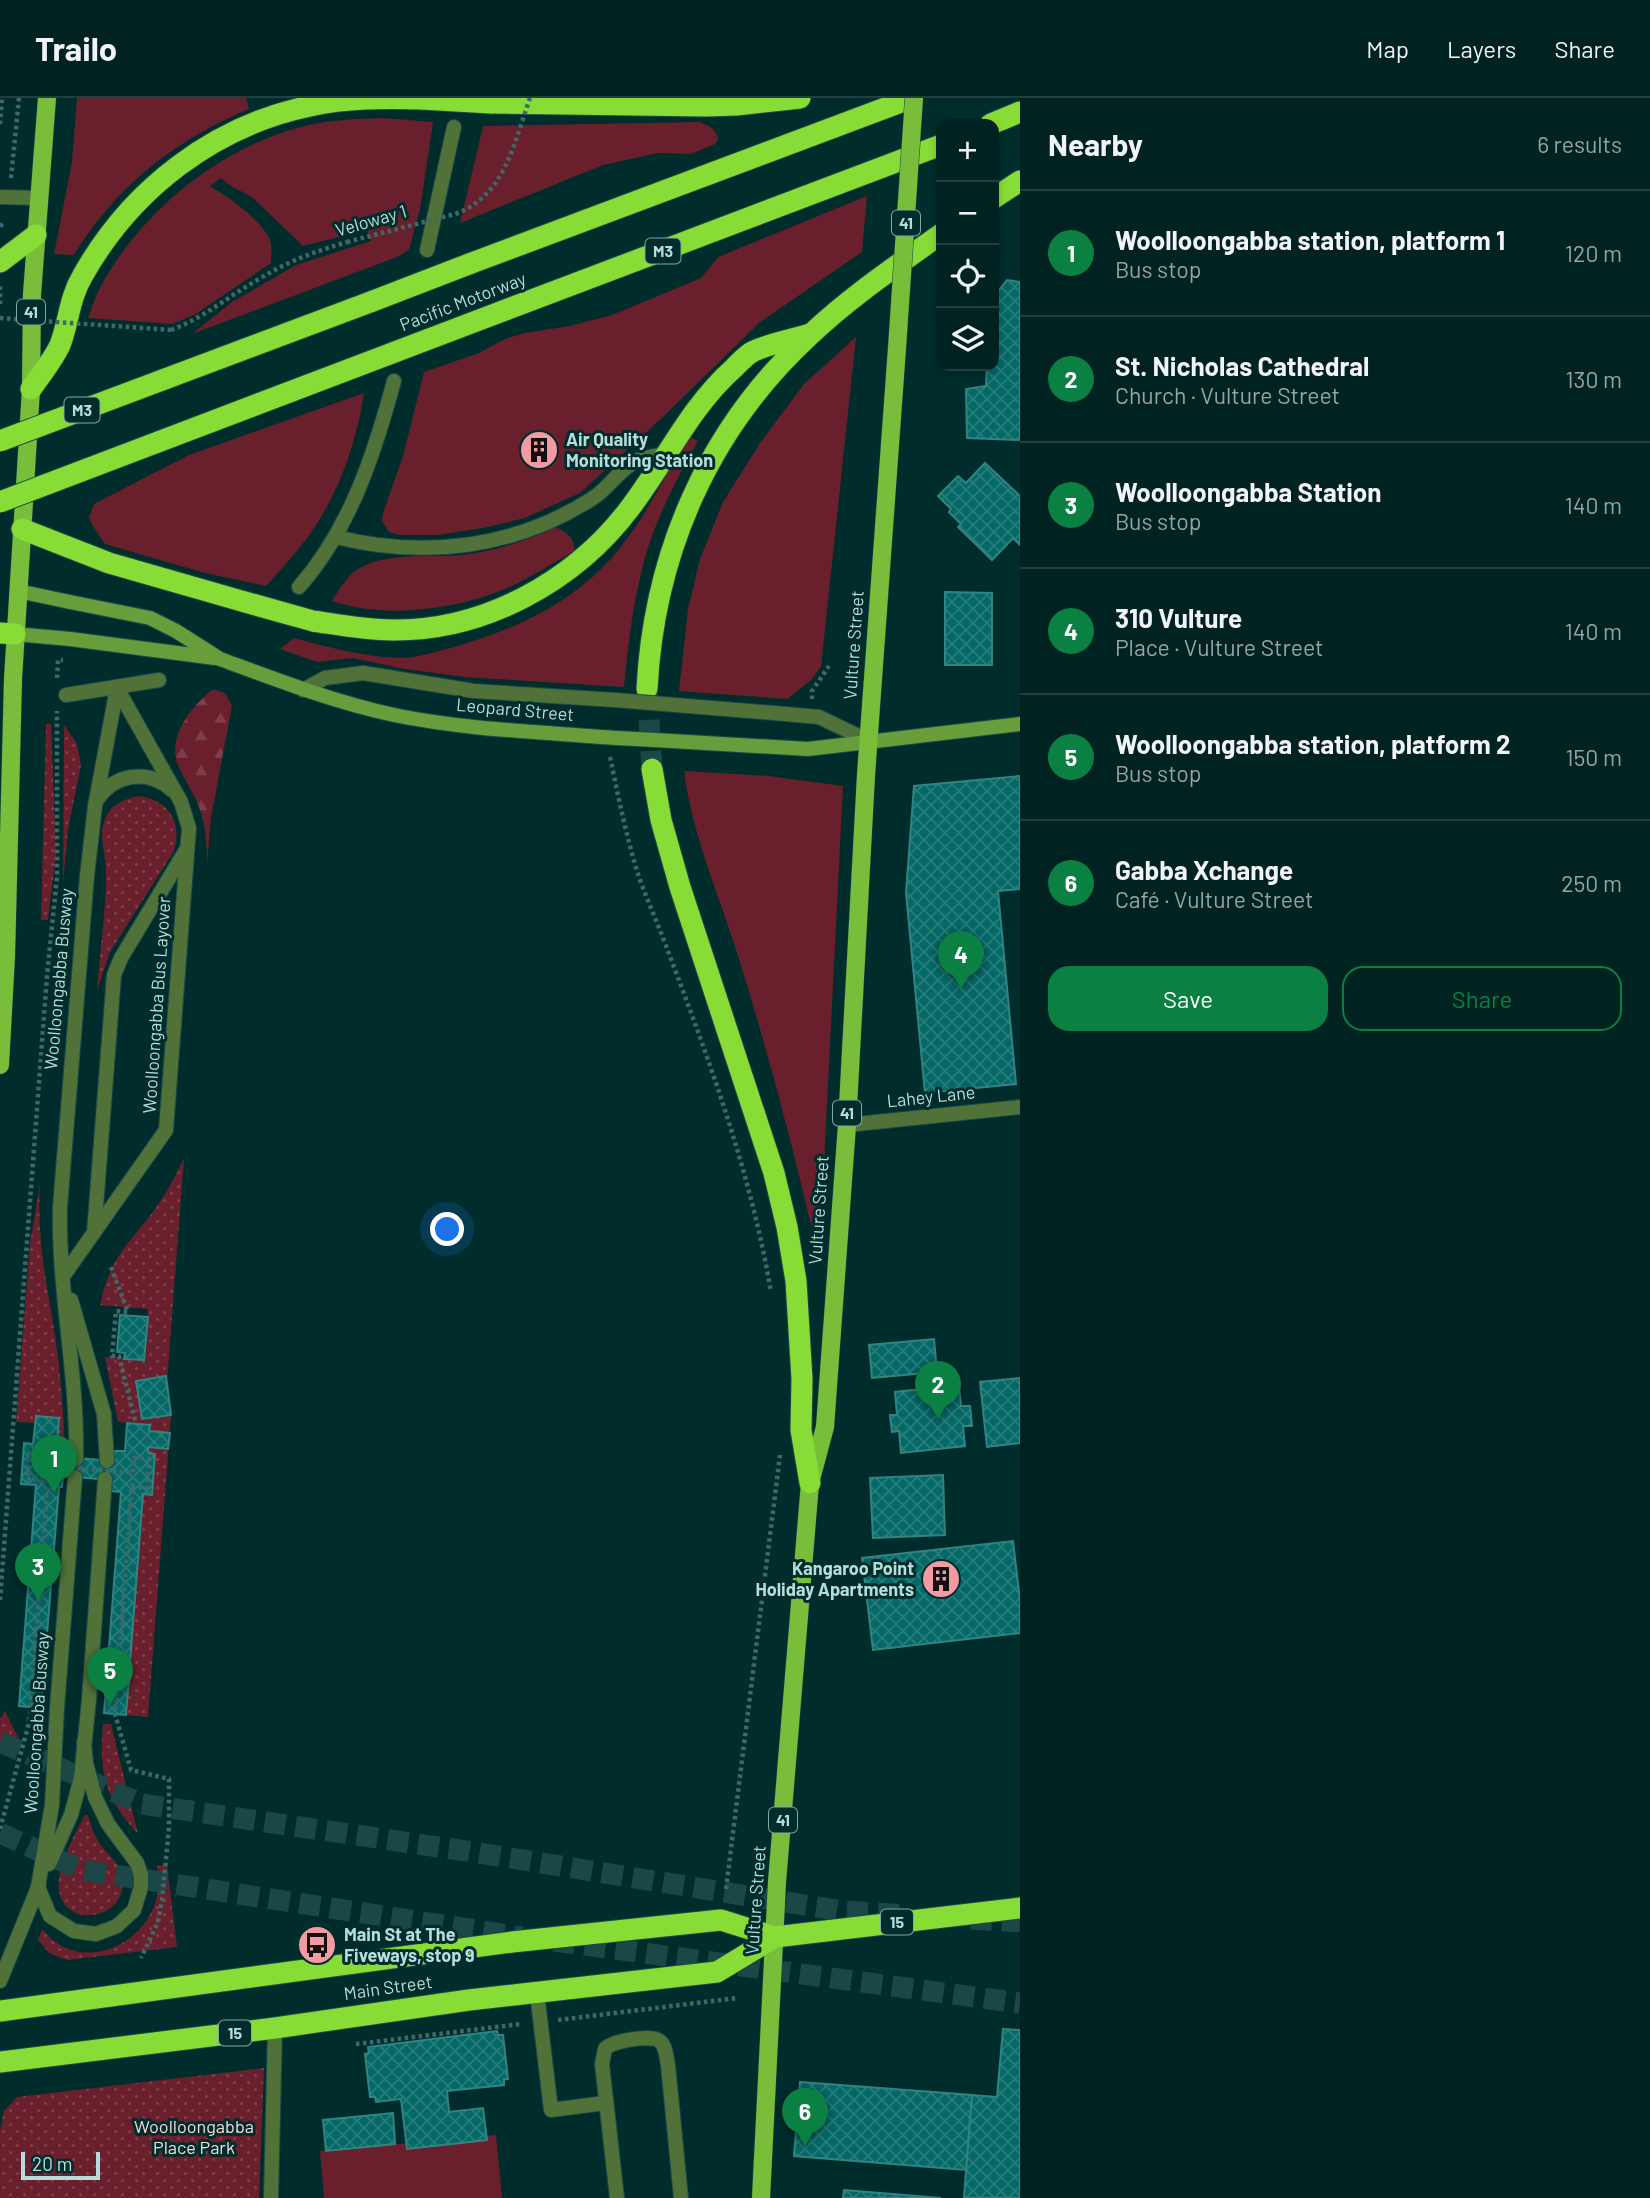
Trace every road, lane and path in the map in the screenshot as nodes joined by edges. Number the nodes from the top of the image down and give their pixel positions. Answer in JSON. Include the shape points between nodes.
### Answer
{"nodes":[{"id":1,"x":2,"y":98,"type":"edge"},
{"id":2,"x":19,"y":98,"type":"edge"},
{"id":3,"x":47,"y":98,"type":"edge"},
{"id":4,"x":386,"y":98,"type":"edge"},
{"id":5,"x":530,"y":98,"type":"edge"},
{"id":6,"x":800,"y":98,"type":"edge"},
{"id":7,"x":913,"y":98,"type":"edge"},
{"id":8,"x":421,"y":99,"type":"edge"},
{"id":9,"x":1020,"y":112,"type":"edge"},
{"id":10,"x":999,"y":121,"type":"edge"},
{"id":11,"x":0,"y":124,"type":"edge"},
{"id":12,"x":454,"y":127,"type":"dead end"},
{"id":13,"x":936,"y":147,"type":"edge"},
{"id":14,"x":1020,"y":181,"type":"edge"},
{"id":15,"x":999,"y":195,"type":"edge"},
{"id":16,"x":4,"y":197,"type":"edge"},
{"id":17,"x":39,"y":198,"type":"junction"},
{"id":18,"x":36,"y":234,"type":"junction"},
{"id":19,"x":936,"y":238,"type":"edge"},
{"id":20,"x":427,"y":250,"type":"dead end"},
{"id":21,"x":0,"y":262,"type":"edge"},
{"id":22,"x":1,"y":286,"type":"edge"},
{"id":23,"x":0,"y":304,"type":"edge"},
{"id":24,"x":0,"y":318,"type":"edge"},
{"id":25,"x":810,"y":334,"type":"junction"},
{"id":26,"x":394,"y":381,"type":"dead end"},
{"id":27,"x":31,"y":390,"type":"junction"},
{"id":28,"x":0,"y":441,"type":"edge"},
{"id":29,"x":664,"y":454,"type":"junction"},
{"id":30,"x":0,"y":502,"type":"edge"},
{"id":31,"x":22,"y":529,"type":"junction"},
{"id":32,"x":336,"y":537,"type":"junction"},
{"id":33,"x":299,"y":587,"type":"dead end"},
{"id":34,"x":18,"y":591,"type":"junction"},
{"id":35,"x":7,"y":633,"type":"edge"},
{"id":36,"x":220,"y":659,"type":"junction"},
{"id":37,"x":70,"y":661,"type":"dead end"},
{"id":38,"x":829,"y":666,"type":"dead end"},
{"id":39,"x":159,"y":680,"type":"dead end"},
{"id":40,"x":117,"y":688,"type":"junction"},
{"id":41,"x":647,"y":689,"type":"tunnel mouth"},
{"id":42,"x":303,"y":690,"type":"junction"},
{"id":43,"x":60,"y":692,"type":"junction"},
{"id":44,"x":812,"y":699,"type":"dead end"},
{"id":45,"x":1020,"y":724,"type":"edge"},
{"id":46,"x":869,"y":741,"type":"junction"},
{"id":47,"x":610,"y":757,"type":"dead end"},
{"id":48,"x":652,"y":769,"type":"tunnel mouth"},
{"id":49,"x":175,"y":792,"type":"junction"},
{"id":50,"x":96,"y":802,"type":"junction"},
{"id":51,"x":189,"y":842,"type":"junction"},
{"id":52,"x":1,"y":1021,"type":"edge"},
{"id":53,"x":0,"y":1065,"type":"edge"},
{"id":54,"x":1020,"y":1107,"type":"edge"},
{"id":55,"x":847,"y":1125,"type":"junction"},
{"id":56,"x":94,"y":1233,"type":"junction"},
{"id":57,"x":111,"y":1267,"type":"dead end"},
{"id":58,"x":64,"y":1275,"type":"junction"},
{"id":59,"x":773,"y":1303,"type":"dead end"},
{"id":60,"x":136,"y":1424,"type":"dead end"},
{"id":61,"x":780,"y":1454,"type":"dead end"},
{"id":62,"x":76,"y":1459,"type":"dead end"},
{"id":63,"x":107,"y":1461,"type":"dead end"},
{"id":64,"x":43,"y":1465,"type":"junction"},
{"id":65,"x":133,"y":1473,"type":"junction"},
{"id":66,"x":75,"y":1477,"type":"dead end"},
{"id":67,"x":105,"y":1479,"type":"dead end"},
{"id":68,"x":42,"y":1480,"type":"junction"},
{"id":69,"x":810,"y":1483,"type":"junction"},
{"id":70,"x":132,"y":1487,"type":"junction"},
{"id":71,"x":0,"y":1600,"type":"edge"},
{"id":72,"x":85,"y":1742,"type":"junction"},
{"id":73,"x":0,"y":1829,"type":"edge"},
{"id":74,"x":38,"y":1887,"type":"junction"},
{"id":75,"x":726,"y":1889,"type":"dead end"},
{"id":76,"x":1020,"y":1908,"type":"edge"},
{"id":77,"x":775,"y":1937,"type":"junction"},
{"id":78,"x":141,"y":1958,"type":"dead end"},
{"id":79,"x":0,"y":1981,"type":"edge"},
{"id":80,"x":537,"y":1993,"type":"junction"},
{"id":81,"x":737,"y":1998,"type":"dead end"},
{"id":82,"x":0,"y":2011,"type":"edge"},
{"id":83,"x":558,"y":2020,"type":"dead end"},
{"id":84,"x":531,"y":2023,"type":"dead end"},
{"id":85,"x":275,"y":2028,"type":"junction"},
{"id":86,"x":356,"y":2044,"type":"dead end"},
{"id":87,"x":0,"y":2063,"type":"edge"},
{"id":88,"x":605,"y":2103,"type":"junction"},
{"id":89,"x":271,"y":2198,"type":"edge"},
{"id":90,"x":617,"y":2198,"type":"edge"},
{"id":91,"x":681,"y":2198,"type":"edge"},
{"id":92,"x":761,"y":2198,"type":"edge"}],
"edges":[{"from":1,"to":11,"type":"path"},
{"from":2,"to":16,"type":"path"},
{"from":3,"to":17,"type":"main road","number":"41"},
{"from":4,"to":8,"type":"highway"},
{"from":4,"to":27,"type":"highway","via":[[294,110],[225,137],[167,173],[143,194],[96,253],[75,291],[60,345]]},
{"from":5,"to":24,"type":"path","name":"Veloway 1","bridge":true,"via":[[500,178],[484,198],[454,214],[292,261],[191,323],[171,330]]},
{"from":6,"to":8,"type":"highway","bridge":true,"via":[[706,106]]},
{"from":7,"to":28,"type":"highway","name":"Pacific Motorway","number":"M3","bridge":true},
{"from":7,"to":46,"type":"main road","name":"Vulture Street","number":"41","bridge":true},
{"from":9,"to":10,"type":"highway"},
{"from":12,"to":20,"type":"street"},
{"from":13,"to":30,"type":"highway","name":"Pacific Motorway","number":"M3","bridge":true},
{"from":14,"to":15,"type":"highway"},
{"from":16,"to":17,"type":"street"},
{"from":17,"to":18,"type":"main road","number":"41"},
{"from":18,"to":21,"type":"highway"},
{"from":18,"to":27,"type":"main road","number":"41"},
{"from":19,"to":25,"type":"highway"},
{"from":22,"to":23,"type":"path"},
{"from":25,"to":29,"type":"highway","via":[[752,351],[723,377]]},
{"from":25,"to":41,"type":"highway","via":[[730,428],[690,500],[662,578]]},
{"from":26,"to":32,"type":"street","via":[[357,496]]},
{"from":27,"to":31,"type":"main road","number":"41"},
{"from":29,"to":31,"type":"highway","bridge":true,"via":[[631,508],[597,547],[557,578],[509,605],[454,623],[404,630],[313,621],[109,563]]},
{"from":29,"to":32,"type":"street","via":[[637,460],[596,496],[553,522],[507,539],[454,548],[401,549]]},
{"from":31,"to":34,"type":"main road","number":"41"},
{"from":32,"to":33,"type":"street"},
{"from":34,"to":35,"type":"main road","number":"41"},
{"from":34,"to":36,"type":"main road","bridge":true,"via":[[150,618]]},
{"from":35,"to":36,"type":"main road","name":"Leopard Street","bridge":true},
{"from":35,"to":52,"type":"main road","number":"41"},
{"from":36,"to":42,"type":"main road","name":"Leopard Street"},
{"from":37,"to":43,"type":"path","via":[[58,660]]},
{"from":38,"to":44,"type":"path","via":[[812,691]]},
{"from":39,"to":40,"type":"street"},
{"from":40,"to":43,"type":"street"},
{"from":40,"to":49,"type":"street","name":"Woolloongabba Bus Layover"},
{"from":40,"to":50,"type":"street","name":"Woolloongabba Busway"},
{"from":42,"to":46,"type":"main road","name":"Leopard Street","bridge":true,"via":[[435,722],[808,749]]},
{"from":42,"to":46,"type":"street","bridge":true,"via":[[325,678],[363,673],[474,691],[819,717]]},
{"from":43,"to":71,"type":"path","via":[[57,877]]},
{"from":45,"to":46,"type":"main road","name":"Leopard Street"},
{"from":46,"to":55,"type":"main road","name":"Vulture Street","number":"41"},
{"from":47,"to":59,"type":"path","via":[[638,872],[738,1149],[761,1234]]},
{"from":48,"to":69,"type":"highway","via":[[670,854],[774,1172],[787,1227],[796,1281],[801,1430]]},
{"from":49,"to":50,"type":"street","via":[[154,778],[131,776],[110,785]]},
{"from":49,"to":51,"type":"street","name":"Woolloongabba Bus Layover","via":[[186,814]]},
{"from":50,"to":58,"type":"street","name":"Woolloongabba Busway","via":[[62,1173]]},
{"from":51,"to":56,"type":"street","name":"Woolloongabba Bus Layover","via":[[114,975]]},
{"from":51,"to":56,"type":"street","name":"Woolloongabba Bus Layover","via":[[166,1130]]},
{"from":52,"to":53,"type":"main road","number":"41"},
{"from":54,"to":55,"type":"street","name":"Lahey Lane"},
{"from":55,"to":69,"type":"main road","name":"Vulture Street","number":"41","via":[[824,1427]]},
{"from":56,"to":58,"type":"street","name":"Woolloongabba Bus Layover"},
{"from":57,"to":60,"type":"path","via":[[128,1312],[116,1311],[112,1356],[119,1356]]},
{"from":58,"to":62,"type":"street","name":"Woolloongabba Busway","via":[[76,1398]]},
{"from":58,"to":63,"type":"street","name":"Woolloongabba Busway","via":[[104,1414]]},
{"from":61,"to":75,"type":"path"},
{"from":64,"to":65,"type":"path","bridge":true},
{"from":64,"to":68,"type":"path"},
{"from":64,"to":68,"type":"path","via":[[44,1451],[30,1450],[27,1479]]},
{"from":65,"to":70,"type":"path"},
{"from":65,"to":70,"type":"path","via":[[134,1458],[149,1459],[147,1488]]},
{"from":66,"to":74,"type":"street","name":"Woolloongabba Busway","via":[[52,1805]]},
{"from":67,"to":72,"type":"street","name":"Woolloongabba Busway"},
{"from":68,"to":73,"type":"path","via":[[48,1480],[28,1727]]},
{"from":69,"to":77,"type":"main road","name":"Vulture Street","number":"41"},
{"from":70,"to":78,"type":"path","via":[[115,1714],[131,1770],[169,1779],[162,1900],[158,1922]]},
{"from":72,"to":74,"type":"street","name":"Woolloongabba Busway","via":[[71,1815]]},
{"from":72,"to":74,"type":"street","name":"Woolloongabba Busway","via":[[95,1797],[137,1863],[139,1899],[117,1926],[85,1934],[50,1916]]},
{"from":74,"to":79,"type":"street","name":"Woolloongabba Busway"},
{"from":76,"to":77,"type":"highway","name":"Main Street","number":"15"},
{"from":77,"to":80,"type":"highway","name":"Main Street","number":"15","via":[[718,1972]]},
{"from":77,"to":82,"type":"highway","name":"Main Street","number":"15","via":[[721,1920],[512,1942]]},
{"from":77,"to":92,"type":"main road","name":"Vulture Street","number":"41"},
{"from":80,"to":85,"type":"highway","name":"Main Street","number":"15"},
{"from":80,"to":88,"type":"street","via":[[551,2110]]},
{"from":81,"to":83,"type":"path"},
{"from":84,"to":86,"type":"path"},
{"from":85,"to":87,"type":"highway","name":"Main Street","number":"15"},
{"from":85,"to":89,"type":"street"},
{"from":88,"to":90,"type":"street"},
{"from":88,"to":91,"type":"street","via":[[602,2064],[606,2047],[653,2038],[661,2042],[668,2065]]}]}
